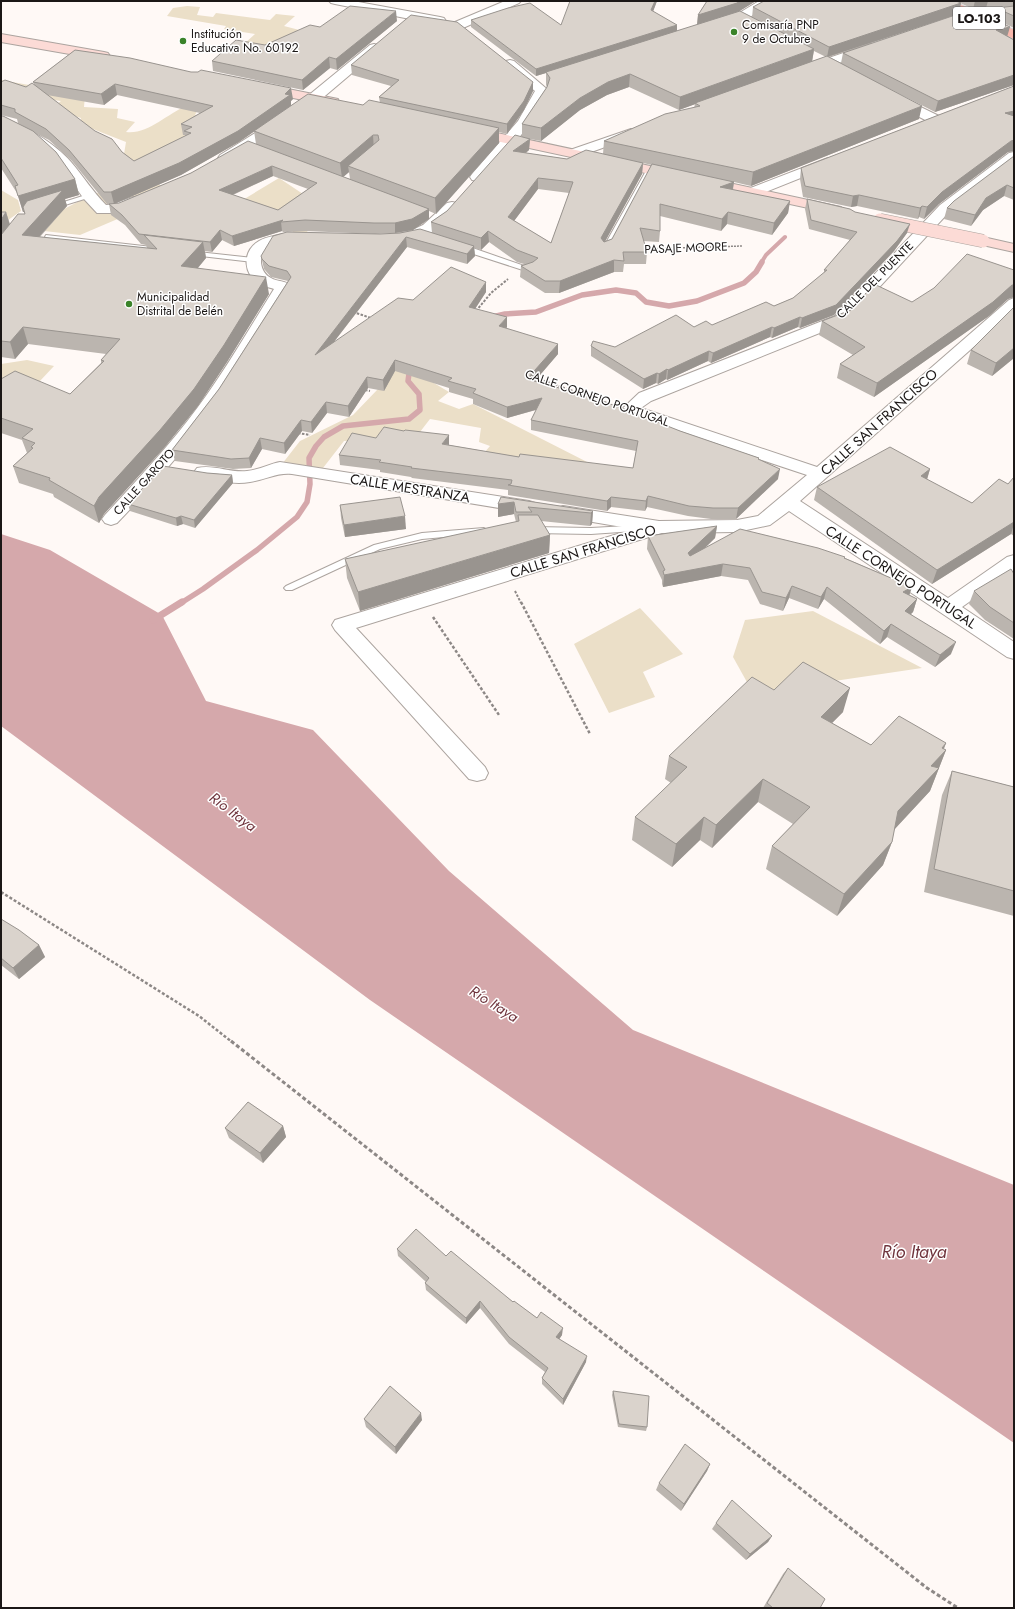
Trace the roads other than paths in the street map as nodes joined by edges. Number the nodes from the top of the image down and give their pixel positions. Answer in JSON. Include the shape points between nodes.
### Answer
{"nodes":[{"id":1,"x":335,"y":1,"type":"edge"},
{"id":2,"x":515,"y":1,"type":"edge"},
{"id":3,"x":744,"y":1,"type":"edge"},
{"id":4,"x":944,"y":1,"type":"edge"},
{"id":5,"x":961,"y":1,"type":"edge"},
{"id":6,"x":766,"y":2,"type":"edge"},
{"id":7,"x":981,"y":13,"type":"junction"},
{"id":8,"x":1014,"y":13,"type":"edge"},
{"id":9,"x":412,"y":16,"type":"junction"},
{"id":10,"x":740,"y":18,"type":"junction"},
{"id":11,"x":754,"y":24,"type":"edge"},
{"id":12,"x":458,"y":25,"type":"junction"},
{"id":13,"x":1014,"y":26,"type":"edge"},
{"id":14,"x":400,"y":27,"type":"edge"},
{"id":15,"x":710,"y":27,"type":"edge"},
{"id":16,"x":935,"y":27,"type":"edge"},
{"id":17,"x":471,"y":34,"type":"edge"},
{"id":18,"x":1014,"y":35,"type":"edge"},
{"id":19,"x":1,"y":38,"type":"edge"},
{"id":20,"x":381,"y":42,"type":"edge"},
{"id":21,"x":884,"y":43,"type":"edge"},
{"id":22,"x":496,"y":54,"type":"edge"},
{"id":23,"x":813,"y":56,"type":"edge"},
{"id":24,"x":117,"y":58,"type":"edge"},
{"id":25,"x":826,"y":63,"type":"junction"},
{"id":26,"x":840,"y":70,"type":"edge"},
{"id":27,"x":797,"y":73,"type":"edge"},
{"id":28,"x":550,"y":78,"type":"edge"},
{"id":29,"x":534,"y":83,"type":"junction"},
{"id":30,"x":254,"y":86,"type":"edge"},
{"id":31,"x":880,"y":91,"type":"edge"},
{"id":32,"x":314,"y":98,"type":"junction"},
{"id":33,"x":345,"y":105,"type":"edge"},
{"id":34,"x":948,"y":114,"type":"edge"},
{"id":35,"x":934,"y":119,"type":"junction"},
{"id":36,"x":1,"y":122,"type":"edge"},
{"id":37,"x":919,"y":125,"type":"edge"},
{"id":38,"x":458,"y":129,"type":"edge"},
{"id":39,"x":642,"y":129,"type":"edge"},
{"id":40,"x":511,"y":140,"type":"junction"},
{"id":41,"x":576,"y":153,"type":"junction"},
{"id":42,"x":1014,"y":156,"type":"edge"},
{"id":43,"x":840,"y":157,"type":"edge"},
{"id":44,"x":213,"y":165,"type":"edge"},
{"id":45,"x":650,"y":169,"type":"junction"},
{"id":46,"x":471,"y":185,"type":"edge"},
{"id":47,"x":753,"y":192,"type":"junction"},
{"id":48,"x":152,"y":194,"type":"edge"},
{"id":49,"x":90,"y":196,"type":"junction"},
{"id":50,"x":461,"y":196,"type":"edge"},
{"id":51,"x":42,"y":210,"type":"edge"},
{"id":52,"x":847,"y":213,"type":"edge"},
{"id":53,"x":870,"y":218,"type":"edge"},
{"id":54,"x":49,"y":237,"type":"edge"},
{"id":55,"x":310,"y":238,"type":"edge"},
{"id":56,"x":381,"y":239,"type":"edge"},
{"id":57,"x":455,"y":245,"type":"edge"},
{"id":58,"x":1014,"y":248,"type":"edge"},
{"id":59,"x":166,"y":250,"type":"edge"},
{"id":60,"x":606,"y":250,"type":"edge"},
{"id":61,"x":182,"y":252,"type":"edge"},
{"id":62,"x":253,"y":260,"type":"junction"},
{"id":63,"x":532,"y":270,"type":"edge"},
{"id":64,"x":1014,"y":303,"type":"edge"},
{"id":65,"x":629,"y":410,"type":"joint"},
{"id":66,"x":161,"y":466,"type":"junction"},
{"id":67,"x":821,"y":474,"type":"junction"},
{"id":68,"x":788,"y":502,"type":"junction"},
{"id":69,"x":111,"y":519,"type":"dead end"},
{"id":70,"x":661,"y":527,"type":"junction"},
{"id":71,"x":494,"y":530,"type":"edge"},
{"id":72,"x":524,"y":530,"type":"edge"},
{"id":73,"x":1014,"y":561,"type":"edge"},
{"id":74,"x":289,"y":588,"type":"dead end"},
{"id":75,"x":948,"y":607,"type":"junction"},
{"id":76,"x":1014,"y":652,"type":"edge"},
{"id":77,"x":477,"y":772,"type":"dead end"}],
"edges":[{"from":1,"to":9,"type":"street"},
{"from":2,"to":12,"type":"street"},
{"from":3,"to":6,"type":"street"},
{"from":4,"to":7,"type":"main road","number":"LO-103"},
{"from":5,"to":7,"type":"main road","number":"LO-103"},
{"from":6,"to":10,"type":"street"},
{"from":7,"to":8,"type":"lane"},
{"from":7,"to":13,"type":"main road","number":"LO-103"},
{"from":7,"to":16,"type":"street"},
{"from":7,"to":18,"type":"main road","number":"LO-103"},
{"from":9,"to":12,"type":"street"},
{"from":9,"to":14,"type":"street"},
{"from":10,"to":11,"type":"street"},
{"from":10,"to":15,"type":"street"},
{"from":12,"to":17,"type":"street"},
{"from":19,"to":24,"type":"main road"},
{"from":20,"to":32,"type":"street"},
{"from":21,"to":25,"type":"street"},
{"from":22,"to":29,"type":"street"},
{"from":23,"to":25,"type":"street"},
{"from":25,"to":26,"type":"street"},
{"from":25,"to":27,"type":"street"},
{"from":28,"to":29,"type":"street"},
{"from":29,"to":40,"type":"street","via":[[542,90]]},
{"from":30,"to":32,"type":"main road"},
{"from":31,"to":35,"type":"street"},
{"from":32,"to":33,"type":"main road"},
{"from":32,"to":44,"type":"street","via":[[248,147]]},
{"from":34,"to":35,"type":"street"},
{"from":35,"to":37,"type":"street"},
{"from":36,"to":49,"type":"street","via":[[43,143],[66,164]]},
{"from":38,"to":40,"type":"main road"},
{"from":39,"to":41,"type":"street"},
{"from":40,"to":41,"type":"main road"},
{"from":40,"to":46,"type":"street"},
{"from":41,"to":45,"type":"main road"},
{"from":42,"to":65,"type":"street","name":"CALLE DEL PUENTE","via":[[945,208],[841,319],[645,396]]},
{"from":43,"to":47,"type":"street"},
{"from":45,"to":47,"type":"main road"},
{"from":45,"to":60,"type":"lane"},
{"from":47,"to":52,"type":"main road"},
{"from":48,"to":49,"type":"street","via":[[109,210],[102,210]]},
{"from":49,"to":51,"type":"lane"},
{"from":50,"to":56,"type":"street","via":[[437,217],[423,235]]},
{"from":53,"to":58,"type":"main road","bridge":true},
{"from":54,"to":59,"type":"lane"},
{"from":55,"to":62,"type":"street","via":[[287,237],[269,242],[257,249]]},
{"from":57,"to":63,"type":"lane"},
{"from":61,"to":62,"type":"lane"},
{"from":62,"to":66,"type":"street","name":"CALLE GAROTO","via":[[254,270],[264,281],[283,286],[231,372]]},
{"from":64,"to":67,"type":"street","name":"CALLE SAN FRANCISCO"},
{"from":65,"to":67,"type":"street","name":"CALLE CORNEJO PORTUGAL"},
{"from":66,"to":69,"type":"street","name":"CALLE GAROTO"},
{"from":66,"to":70,"type":"street","name":"CALLE MESTRANZA","via":[[233,477],[263,474],[280,467],[292,468]]},
{"from":67,"to":68,"type":"street","name":"CALLE SAN FRANCISCO"},
{"from":68,"to":70,"type":"street","name":"CALLE SAN FRANCISCO","via":[[764,520],[737,526]]},
{"from":68,"to":75,"type":"street","name":"CALLE CORNEJO PORTUGAL"},
{"from":70,"to":72,"type":"lane","via":[[591,531]]},
{"from":70,"to":77,"type":"street","name":"CALLE SAN FRANCISCO","via":[[342,625]]},
{"from":71,"to":74,"type":"lane","via":[[422,536],[377,547]]},
{"from":73,"to":75,"type":"street"},
{"from":75,"to":76,"type":"street","name":"CALLE CORNEJO PORTUGAL"}]}
